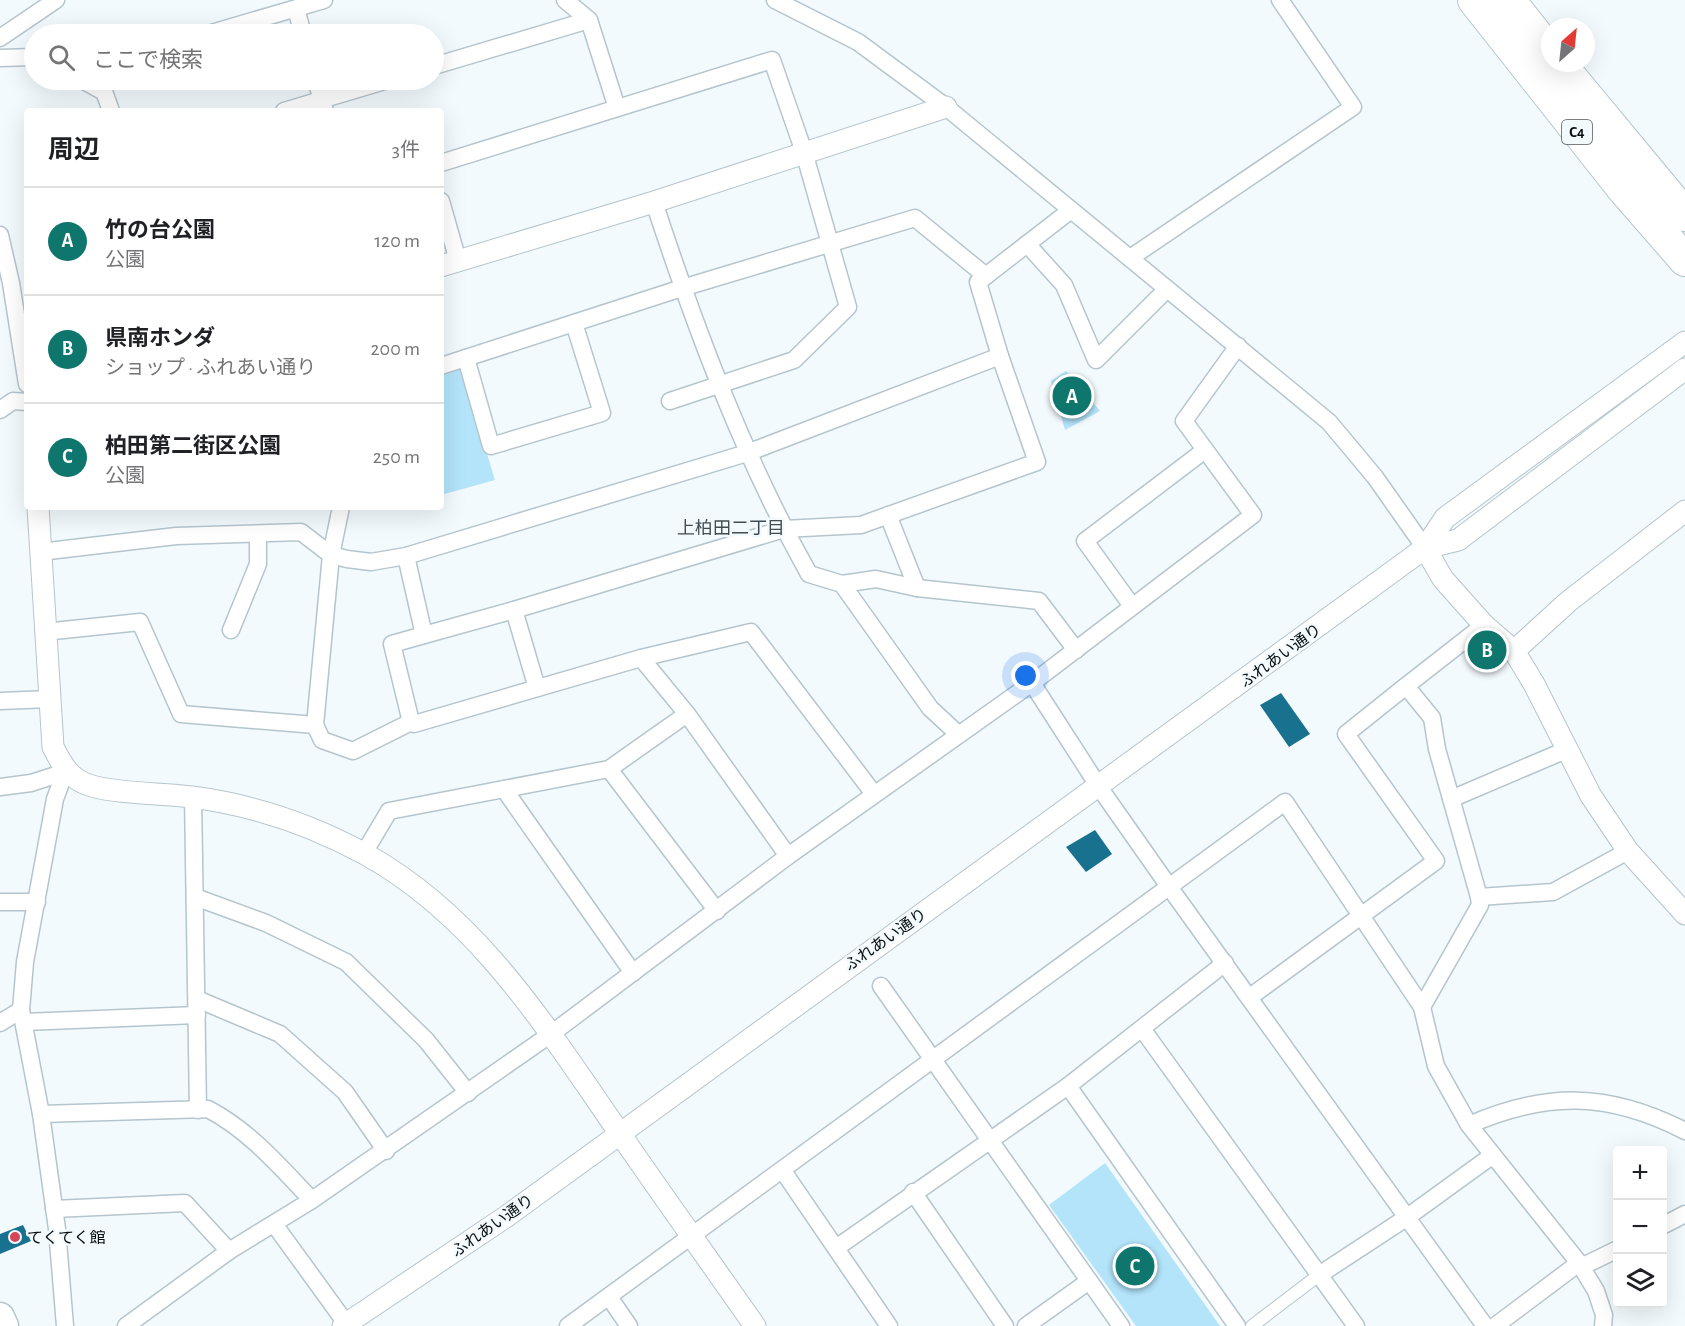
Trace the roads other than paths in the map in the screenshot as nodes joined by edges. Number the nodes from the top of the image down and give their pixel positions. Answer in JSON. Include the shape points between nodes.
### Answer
{"nodes":[{"id":1,"x":56,"y":0,"type":"edge"},
{"id":2,"x":324,"y":0,"type":"edge"},
{"id":3,"x":565,"y":0,"type":"edge"},
{"id":4,"x":775,"y":0,"type":"edge"},
{"id":5,"x":1280,"y":0,"type":"edge"},
{"id":6,"x":1474,"y":0,"type":"edge"},
{"id":7,"x":1509,"y":0,"type":"edge"},
{"id":8,"x":296,"y":9,"type":"junction"},
{"id":9,"x":589,"y":20,"type":"junction"},
{"id":10,"x":243,"y":24,"type":"edge"},
{"id":11,"x":300,"y":24,"type":"edge"},
{"id":12,"x":0,"y":38,"type":"edge"},
{"id":13,"x":1541,"y":41,"type":"edge"},
{"id":14,"x":24,"y":57,"type":"edge"},
{"id":15,"x":0,"y":58,"type":"edge"},
{"id":16,"x":444,"y":63,"type":"edge"},
{"id":17,"x":1566,"y":72,"type":"edge"},
{"id":18,"x":103,"y":90,"type":"edge"},
{"id":19,"x":319,"y":90,"type":"edge"},
{"id":20,"x":362,"y":90,"type":"edge"},
{"id":21,"x":323,"y":105,"type":"edge"},
{"id":22,"x":946,"y":107,"type":"junction"},
{"id":23,"x":110,"y":108,"type":"edge"},
{"id":24,"x":304,"y":108,"type":"edge"},
{"id":25,"x":617,"y":108,"type":"junction"},
{"id":26,"x":804,"y":152,"type":"junction"},
{"id":27,"x":444,"y":162,"type":"edge"},
{"id":28,"x":654,"y":202,"type":"junction"},
{"id":29,"x":1071,"y":210,"type":"junction"},
{"id":30,"x":1685,"y":215,"type":"edge"},
{"id":31,"x":444,"y":222,"type":"edge"},
{"id":32,"x":0,"y":235,"type":"edge"},
{"id":33,"x":830,"y":243,"type":"junction"},
{"id":34,"x":1027,"y":244,"type":"junction"},
{"id":35,"x":1130,"y":258,"type":"junction"},
{"id":36,"x":1685,"y":260,"type":"edge"},
{"id":37,"x":450,"y":264,"type":"edge"},
{"id":38,"x":986,"y":276,"type":"junction"},
{"id":39,"x":6,"y":287,"type":"edge"},
{"id":40,"x":682,"y":288,"type":"junction"},
{"id":41,"x":1167,"y":289,"type":"junction"},
{"id":42,"x":574,"y":323,"type":"junction"},
{"id":43,"x":1685,"y":342,"type":"edge"},
{"id":44,"x":1238,"y":346,"type":"junction"},
{"id":45,"x":1000,"y":356,"type":"junction"},
{"id":46,"x":466,"y":358,"type":"junction"},
{"id":47,"x":444,"y":365,"type":"edge"},
{"id":48,"x":1685,"y":369,"type":"edge"},
{"id":49,"x":24,"y":370,"type":"edge"},
{"id":50,"x":720,"y":385,"type":"junction"},
{"id":51,"x":670,"y":401,"type":"dead end"},
{"id":52,"x":24,"y":402,"type":"edge"},
{"id":53,"x":0,"y":410,"type":"edge"},
{"id":54,"x":1205,"y":450,"type":"junction"},
{"id":55,"x":747,"y":453,"type":"junction"},
{"id":56,"x":38,"y":510,"type":"edge"},
{"id":57,"x":340,"y":510,"type":"edge"},
{"id":58,"x":1685,"y":511,"type":"edge"},
{"id":59,"x":888,"y":515,"type":"junction"},
{"id":60,"x":784,"y":529,"type":"junction"},
{"id":61,"x":258,"y":534,"type":"junction"},
{"id":62,"x":1425,"y":548,"type":"junction"},
{"id":63,"x":40,"y":552,"type":"junction"},
{"id":64,"x":331,"y":555,"type":"junction"},
{"id":65,"x":406,"y":556,"type":"junction"},
{"id":66,"x":842,"y":584,"type":"junction"},
{"id":67,"x":917,"y":588,"type":"junction"},
{"id":68,"x":1132,"y":606,"type":"junction"},
{"id":69,"x":514,"y":610,"type":"junction"},
{"id":70,"x":1484,"y":625,"type":"junction"},
{"id":71,"x":231,"y":630,"type":"dead end"},
{"id":72,"x":44,"y":632,"type":"junction"},
{"id":73,"x":423,"y":635,"type":"junction"},
{"id":74,"x":1076,"y":650,"type":"junction"},
{"id":75,"x":1514,"y":651,"type":"junction"},
{"id":76,"x":641,"y":658,"type":"junction"},
{"id":77,"x":1032,"y":683,"type":"junction"},
{"id":78,"x":1406,"y":686,"type":"junction"},
{"id":79,"x":537,"y":688,"type":"junction"},
{"id":80,"x":50,"y":699,"type":"junction"},
{"id":81,"x":0,"y":701,"type":"edge"},
{"id":82,"x":687,"y":714,"type":"junction"},
{"id":83,"x":411,"y":722,"type":"junction"},
{"id":84,"x":315,"y":725,"type":"junction"},
{"id":85,"x":958,"y":734,"type":"junction"},
{"id":86,"x":1566,"y":750,"type":"junction"},
{"id":87,"x":609,"y":769,"type":"junction"},
{"id":88,"x":65,"y":772,"type":"junction"},
{"id":89,"x":0,"y":787,"type":"edge"},
{"id":90,"x":1099,"y":787,"type":"junction"},
{"id":91,"x":504,"y":789,"type":"junction"},
{"id":92,"x":874,"y":794,"type":"junction"},
{"id":93,"x":193,"y":797,"type":"junction"},
{"id":94,"x":1451,"y":799,"type":"junction"},
{"id":95,"x":1628,"y":851,"type":"junction"},
{"id":96,"x":364,"y":854,"type":"junction"},
{"id":97,"x":788,"y":856,"type":"junction"},
{"id":98,"x":1170,"y":888,"type":"junction"},
{"id":99,"x":195,"y":897,"type":"junction"},
{"id":100,"x":1479,"y":897,"type":"junction"},
{"id":101,"x":0,"y":902,"type":"edge"},
{"id":102,"x":37,"y":902,"type":"junction"},
{"id":103,"x":717,"y":911,"type":"junction"},
{"id":104,"x":1685,"y":914,"type":"edge"},
{"id":105,"x":1360,"y":917,"type":"junction"},
{"id":106,"x":1225,"y":963,"type":"junction"},
{"id":107,"x":633,"y":973,"type":"junction"},
{"id":108,"x":881,"y":986,"type":"dead end"},
{"id":109,"x":1250,"y":997,"type":"junction"},
{"id":110,"x":197,"y":1007,"type":"junction"},
{"id":111,"x":1422,"y":1007,"type":"junction"},
{"id":112,"x":22,"y":1016,"type":"junction"},
{"id":113,"x":0,"y":1023,"type":"edge"},
{"id":114,"x":1143,"y":1030,"type":"junction"},
{"id":115,"x":551,"y":1034,"type":"junction"},
{"id":116,"x":934,"y":1060,"type":"junction"},
{"id":117,"x":1068,"y":1086,"type":"junction"},
{"id":118,"x":468,"y":1093,"type":"junction"},
{"id":119,"x":198,"y":1110,"type":"junction"},
{"id":120,"x":41,"y":1114,"type":"junction"},
{"id":121,"x":1469,"y":1125,"type":"junction"},
{"id":122,"x":1685,"y":1131,"type":"edge"},
{"id":123,"x":620,"y":1133,"type":"junction"},
{"id":124,"x":990,"y":1140,"type":"junction"},
{"id":125,"x":386,"y":1151,"type":"junction"},
{"id":126,"x":1494,"y":1155,"type":"junction"},
{"id":127,"x":783,"y":1171,"type":"junction"},
{"id":128,"x":913,"y":1192,"type":"junction"},
{"id":129,"x":312,"y":1200,"type":"junction"},
{"id":130,"x":54,"y":1209,"type":"junction"},
{"id":131,"x":1685,"y":1214,"type":"edge"},
{"id":132,"x":1406,"y":1218,"type":"junction"},
{"id":133,"x":1667,"y":1223,"type":"edge"},
{"id":134,"x":274,"y":1224,"type":"junction"},
{"id":135,"x":692,"y":1237,"type":"junction"},
{"id":136,"x":836,"y":1248,"type":"junction"},
{"id":137,"x":229,"y":1251,"type":"junction"},
{"id":138,"x":1613,"y":1251,"type":"edge"},
{"id":139,"x":1580,"y":1265,"type":"junction"},
{"id":140,"x":1319,"y":1275,"type":"junction"},
{"id":141,"x":1089,"y":1281,"type":"junction"},
{"id":142,"x":609,"y":1297,"type":"junction"},
{"id":143,"x":0,"y":1317,"type":"edge"},
{"id":144,"x":346,"y":1325,"type":"edge"},
{"id":145,"x":4,"y":1326,"type":"edge"},
{"id":146,"x":65,"y":1326,"type":"edge"},
{"id":147,"x":126,"y":1326,"type":"edge"},
{"id":148,"x":568,"y":1326,"type":"edge"},
{"id":149,"x":629,"y":1326,"type":"edge"},
{"id":150,"x":755,"y":1326,"type":"edge"},
{"id":151,"x":889,"y":1326,"type":"edge"},
{"id":152,"x":1005,"y":1326,"type":"edge"},
{"id":153,"x":1026,"y":1326,"type":"edge"},
{"id":154,"x":1121,"y":1326,"type":"edge"},
{"id":155,"x":1237,"y":1326,"type":"edge"},
{"id":156,"x":1252,"y":1326,"type":"edge"},
{"id":157,"x":1356,"y":1326,"type":"edge"},
{"id":158,"x":1485,"y":1326,"type":"edge"},
{"id":159,"x":1495,"y":1326,"type":"edge"},
{"id":160,"x":1604,"y":1326,"type":"edge"}],
"edges":[{"from":1,"to":12,"type":"street"},
{"from":2,"to":8,"type":"street"},
{"from":3,"to":9,"type":"street"},
{"from":4,"to":22,"type":"street","via":[[858,42]]},
{"from":5,"to":35,"type":"street","via":[[1353,106]]},
{"from":6,"to":36,"type":"highway","number":"C4","via":[[1617,181]]},
{"from":7,"to":13,"type":"highway"},
{"from":8,"to":10,"type":"street"},
{"from":8,"to":11,"type":"street"},
{"from":9,"to":16,"type":"street"},
{"from":9,"to":25,"type":"street"},
{"from":14,"to":15,"type":"street"},
{"from":17,"to":30,"type":"highway","number":"C4"},
{"from":18,"to":23,"type":"street"},
{"from":19,"to":21,"type":"street"},
{"from":20,"to":21,"type":"street"},
{"from":21,"to":24,"type":"street"},
{"from":22,"to":26,"type":"street"},
{"from":22,"to":29,"type":"street"},
{"from":25,"to":26,"type":"street","via":[[772,60]]},
{"from":25,"to":27,"type":"street"},
{"from":26,"to":28,"type":"street"},
{"from":26,"to":33,"type":"street"},
{"from":28,"to":37,"type":"street"},
{"from":28,"to":40,"type":"street"},
{"from":29,"to":34,"type":"street"},
{"from":29,"to":35,"type":"street"},
{"from":31,"to":37,"type":"street"},
{"from":32,"to":39,"type":"street"},
{"from":33,"to":38,"type":"street","via":[[915,218]]},
{"from":33,"to":40,"type":"street"},
{"from":33,"to":50,"type":"street","via":[[848,307],[794,360]]},
{"from":34,"to":38,"type":"street"},
{"from":34,"to":41,"type":"street","via":[[1064,285],[1096,360]]},
{"from":35,"to":41,"type":"street"},
{"from":38,"to":45,"type":"street","via":[[978,282]]},
{"from":39,"to":49,"type":"street"},
{"from":40,"to":42,"type":"street"},
{"from":40,"to":50,"type":"street"},
{"from":41,"to":44,"type":"street"},
{"from":42,"to":46,"type":"street"},
{"from":42,"to":46,"type":"street","via":[[602,413],[491,446]]},
{"from":43,"to":62,"type":"street","name":"ふれあい通り","via":[[1444,518]]},
{"from":44,"to":54,"type":"street","via":[[1184,421]]},
{"from":44,"to":62,"type":"street","via":[[1329,422],[1375,477]]},
{"from":45,"to":55,"type":"street"},
{"from":45,"to":59,"type":"street","via":[[1036,462]]},
{"from":46,"to":47,"type":"street"},
{"from":48,"to":62,"type":"street","name":"ふれあい通り","via":[[1458,540]]},
{"from":50,"to":51,"type":"street"},
{"from":50,"to":55,"type":"street"},
{"from":52,"to":53,"type":"street","via":[[13,401]]},
{"from":54,"to":68,"type":"street","via":[[1085,541]]},
{"from":54,"to":68,"type":"street","via":[[1253,515]]},
{"from":55,"to":60,"type":"street"},
{"from":55,"to":65,"type":"street"},
{"from":56,"to":63,"type":"street"},
{"from":57,"to":64,"type":"street"},
{"from":58,"to":75,"type":"street","via":[[1569,601]]},
{"from":59,"to":60,"type":"street","via":[[861,525]]},
{"from":59,"to":67,"type":"street"},
{"from":60,"to":66,"type":"street","via":[[809,574]]},
{"from":60,"to":69,"type":"street"},
{"from":61,"to":63,"type":"street","via":[[176,536]]},
{"from":61,"to":64,"type":"street","via":[[301,532]]},
{"from":61,"to":71,"type":"street","via":[[258,564]]},
{"from":62,"to":70,"type":"street","via":[[1443,579]]},
{"from":62,"to":90,"type":"street","name":"ふれあい通り"},
{"from":63,"to":72,"type":"street"},
{"from":64,"to":65,"type":"street","via":[[371,562]]},
{"from":64,"to":84,"type":"street"},
{"from":65,"to":73,"type":"street"},
{"from":66,"to":67,"type":"street","via":[[876,579]]},
{"from":66,"to":85,"type":"street","via":[[930,708]]},
{"from":67,"to":74,"type":"street","via":[[1039,601]]},
{"from":68,"to":74,"type":"street"},
{"from":69,"to":73,"type":"street"},
{"from":69,"to":79,"type":"street"},
{"from":70,"to":75,"type":"street"},
{"from":70,"to":78,"type":"street"},
{"from":72,"to":80,"type":"street"},
{"from":72,"to":84,"type":"street","via":[[140,622],[181,714]]},
{"from":73,"to":83,"type":"street","via":[[392,644]]},
{"from":74,"to":77,"type":"street"},
{"from":75,"to":86,"type":"street"},
{"from":76,"to":79,"type":"street"},
{"from":76,"to":82,"type":"street"},
{"from":76,"to":92,"type":"street","via":[[751,632]]},
{"from":77,"to":85,"type":"street"},
{"from":77,"to":90,"type":"street"},
{"from":78,"to":94,"type":"street","via":[[1432,718]]},
{"from":78,"to":105,"type":"street","via":[[1346,734],[1436,861]]},
{"from":79,"to":83,"type":"street","via":[[417,725]]},
{"from":80,"to":81,"type":"street"},
{"from":80,"to":88,"type":"street","via":[[54,747]]},
{"from":82,"to":87,"type":"street"},
{"from":82,"to":97,"type":"street"},
{"from":83,"to":84,"type":"street","via":[[352,751],[322,740]]},
{"from":85,"to":92,"type":"street"},
{"from":86,"to":94,"type":"street"},
{"from":86,"to":95,"type":"street"},
{"from":87,"to":91,"type":"street"},
{"from":87,"to":103,"type":"street"},
{"from":88,"to":89,"type":"street","via":[[31,783]]},
{"from":88,"to":93,"type":"street","via":[[91,786]]},
{"from":88,"to":102,"type":"street","via":[[55,799]]},
{"from":90,"to":98,"type":"street"},
{"from":90,"to":123,"type":"street","name":"ふれあい通り"},
{"from":91,"to":96,"type":"street","via":[[389,811]]},
{"from":91,"to":107,"type":"street"},
{"from":92,"to":97,"type":"street"},
{"from":93,"to":96,"type":"street","via":[[275,815]]},
{"from":93,"to":99,"type":"street"},
{"from":94,"to":100,"type":"street"},
{"from":95,"to":100,"type":"street","via":[[1553,892]]},
{"from":95,"to":104,"type":"street"},
{"from":96,"to":115,"type":"street","via":[[419,889],[467,930]]},
{"from":97,"to":103,"type":"street"},
{"from":98,"to":105,"type":"street","via":[[1285,802]]},
{"from":98,"to":106,"type":"street"},
{"from":98,"to":116,"type":"street"},
{"from":99,"to":110,"type":"street"},
{"from":99,"to":118,"type":"street","via":[[266,923],[346,962],[426,1040]]},
{"from":100,"to":111,"type":"street","via":[[1479,905]]},
{"from":101,"to":102,"type":"street"},
{"from":102,"to":112,"type":"street","via":[[25,962]]},
{"from":103,"to":107,"type":"street"},
{"from":105,"to":109,"type":"street"},
{"from":105,"to":111,"type":"street"},
{"from":106,"to":109,"type":"street"},
{"from":106,"to":114,"type":"street"},
{"from":107,"to":115,"type":"street"},
{"from":108,"to":116,"type":"street"},
{"from":109,"to":132,"type":"street"},
{"from":110,"to":112,"type":"street"},
{"from":110,"to":119,"type":"street"},
{"from":110,"to":125,"type":"street","via":[[280,1034],[345,1092]]},
{"from":111,"to":121,"type":"street","via":[[1436,1066]]},
{"from":112,"to":113,"type":"street"},
{"from":112,"to":120,"type":"street"},
{"from":114,"to":117,"type":"street"},
{"from":114,"to":140,"type":"street"},
{"from":115,"to":118,"type":"street"},
{"from":115,"to":123,"type":"street"},
{"from":116,"to":124,"type":"street"},
{"from":116,"to":127,"type":"street"},
{"from":117,"to":124,"type":"street"},
{"from":117,"to":155,"type":"street"},
{"from":118,"to":125,"type":"street"},
{"from":119,"to":120,"type":"street"},
{"from":119,"to":129,"type":"street","via":[[208,1109],[224,1118],[257,1144]]},
{"from":120,"to":130,"type":"street"},
{"from":121,"to":122,"type":"street","via":[[1503,1110],[1571,1098],[1610,1102]]},
{"from":121,"to":126,"type":"street"},
{"from":123,"to":135,"type":"street"},
{"from":123,"to":144,"type":"street","name":"ふれあい通り","via":[[507,1216]]},
{"from":124,"to":128,"type":"street"},
{"from":124,"to":141,"type":"street"},
{"from":125,"to":129,"type":"street"},
{"from":126,"to":132,"type":"street"},
{"from":126,"to":139,"type":"street"},
{"from":127,"to":135,"type":"street"},
{"from":127,"to":136,"type":"street"},
{"from":128,"to":136,"type":"street"},
{"from":128,"to":152,"type":"street"},
{"from":129,"to":134,"type":"street"},
{"from":130,"to":137,"type":"street","via":[[185,1203]]},
{"from":130,"to":146,"type":"street"},
{"from":131,"to":133,"type":"street"},
{"from":132,"to":140,"type":"street"},
{"from":132,"to":158,"type":"street"},
{"from":134,"to":137,"type":"street"},
{"from":134,"to":144,"type":"street"},
{"from":135,"to":142,"type":"street"},
{"from":135,"to":150,"type":"street"},
{"from":136,"to":151,"type":"street"},
{"from":137,"to":147,"type":"street"},
{"from":138,"to":139,"type":"street"},
{"from":139,"to":159,"type":"street"},
{"from":139,"to":160,"type":"street","via":[[1596,1291]]},
{"from":140,"to":156,"type":"street"},
{"from":140,"to":157,"type":"street"},
{"from":141,"to":153,"type":"street"},
{"from":141,"to":154,"type":"street"},
{"from":142,"to":148,"type":"street"},
{"from":142,"to":149,"type":"street"},
{"from":143,"to":145,"type":"highway"}]}
